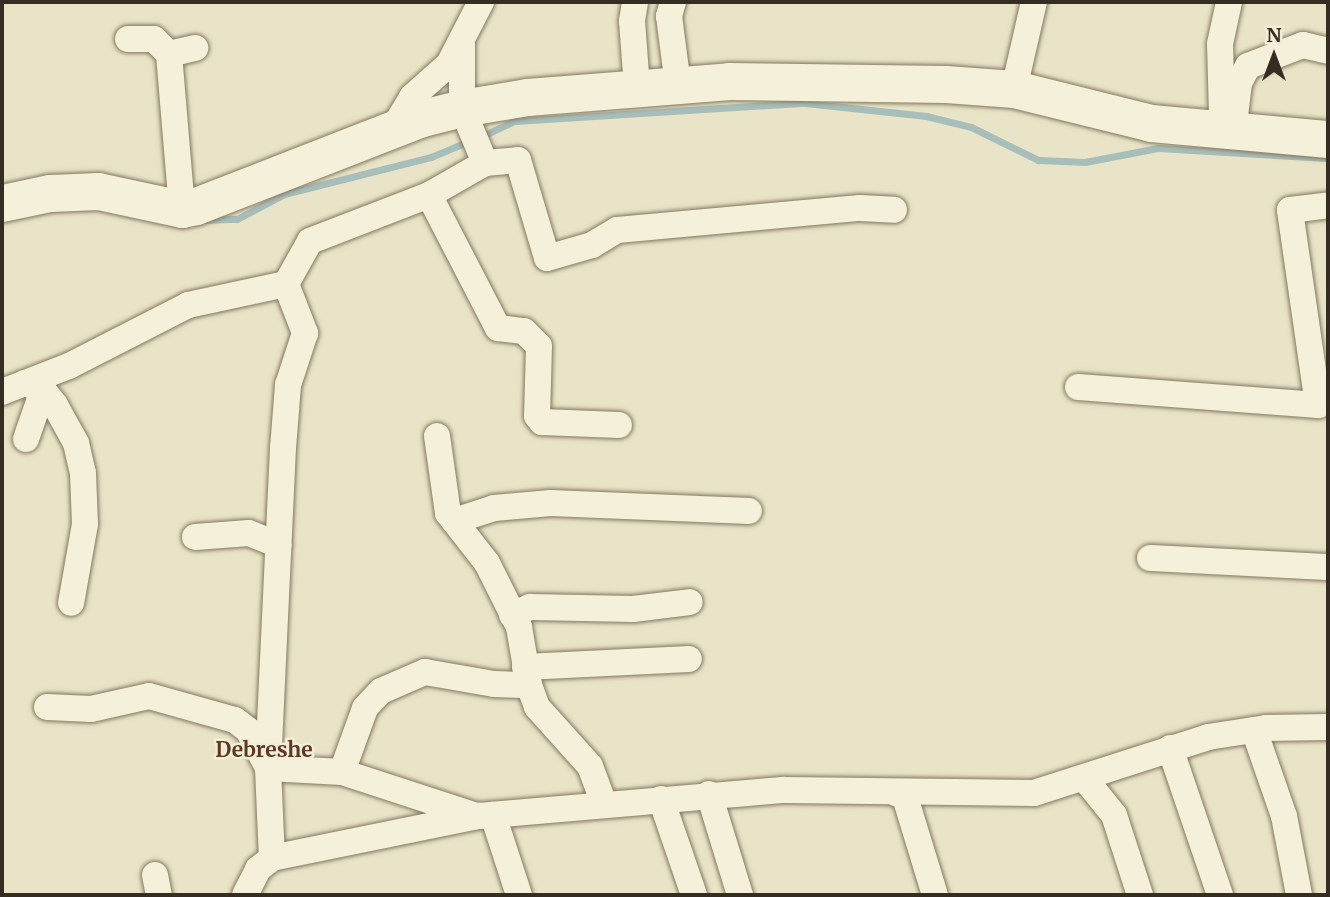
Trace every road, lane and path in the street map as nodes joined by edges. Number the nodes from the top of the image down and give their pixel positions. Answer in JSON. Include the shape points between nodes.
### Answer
{"nodes":[{"id":1,"x":481,"y":2,"type":"edge"},
{"id":2,"x":635,"y":2,"type":"edge"},
{"id":3,"x":673,"y":2,"type":"edge"},
{"id":4,"x":1034,"y":2,"type":"edge"},
{"id":5,"x":1229,"y":2,"type":"edge"},
{"id":6,"x":128,"y":39,"type":"dead end"},
{"id":7,"x":462,"y":43,"type":"junction"},
{"id":8,"x":195,"y":48,"type":"dead end"},
{"id":9,"x":1328,"y":51,"type":"edge"},
{"id":10,"x":169,"y":54,"type":"junction"},
{"id":11,"x":678,"y":85,"type":"junction"},
{"id":12,"x":637,"y":88,"type":"junction"},
{"id":13,"x":1014,"y":89,"type":"junction"},
{"id":14,"x":465,"y":116,"type":"junction"},
{"id":15,"x":393,"y":129,"type":"junction"},
{"id":16,"x":1228,"y":132,"type":"junction"},
{"id":17,"x":1328,"y":139,"type":"edge"},
{"id":18,"x":482,"y":159,"type":"junction"},
{"id":19,"x":429,"y":195,"type":"junction"},
{"id":20,"x":2,"y":203,"type":"edge"},
{"id":21,"x":1328,"y":205,"type":"edge"},
{"id":22,"x":182,"y":209,"type":"junction"},
{"id":23,"x":894,"y":210,"type":"dead end"},
{"id":24,"x":286,"y":284,"type":"junction"},
{"id":25,"x":1318,"y":340,"type":"edge"},
{"id":26,"x":1078,"y":387,"type":"dead end"},
{"id":27,"x":23,"y":388,"type":"edge"},
{"id":28,"x":619,"y":425,"type":"dead end"},
{"id":29,"x":437,"y":436,"type":"dead end"},
{"id":30,"x":26,"y":439,"type":"dead end"},
{"id":31,"x":749,"y":511,"type":"dead end"},
{"id":32,"x":454,"y":521,"type":"junction"},
{"id":33,"x":195,"y":537,"type":"dead end"},
{"id":34,"x":279,"y":545,"type":"junction"},
{"id":35,"x":1150,"y":558,"type":"dead end"},
{"id":36,"x":1328,"y":567,"type":"edge"},
{"id":37,"x":690,"y":602,"type":"dead end"},
{"id":38,"x":71,"y":603,"type":"dead end"},
{"id":39,"x":512,"y":615,"type":"junction"},
{"id":40,"x":689,"y":659,"type":"dead end"},
{"id":41,"x":527,"y":676,"type":"junction"},
{"id":42,"x":47,"y":707,"type":"dead end"},
{"id":43,"x":1254,"y":730,"type":"junction"},
{"id":44,"x":1327,"y":731,"type":"edge"},
{"id":45,"x":1170,"y":748,"type":"junction"},
{"id":46,"x":268,"y":768,"type":"junction"},
{"id":47,"x":342,"y":772,"type":"junction"},
{"id":48,"x":1085,"y":779,"type":"junction"},
{"id":49,"x":896,"y":793,"type":"junction"},
{"id":50,"x":709,"y":794,"type":"junction"},
{"id":51,"x":661,"y":799,"type":"junction"},
{"id":52,"x":604,"y":804,"type":"junction"},
{"id":53,"x":486,"y":816,"type":"junction"},
{"id":54,"x":272,"y":858,"type":"junction"},
{"id":55,"x":245,"y":895,"type":"edge"},
{"id":56,"x":519,"y":895,"type":"edge"},
{"id":57,"x":694,"y":895,"type":"edge"},
{"id":58,"x":740,"y":895,"type":"edge"},
{"id":59,"x":935,"y":895,"type":"edge"},
{"id":60,"x":1140,"y":895,"type":"edge"},
{"id":61,"x":1220,"y":895,"type":"edge"},
{"id":62,"x":1299,"y":895,"type":"edge"}],
"edges":[{"from":1,"to":7,"type":"street"},
{"from":2,"to":12,"type":"street"},
{"from":3,"to":11,"type":"street","via":[[669,16]]},
{"from":4,"to":13,"type":"street"},
{"from":5,"to":16,"type":"street","via":[[1220,44]]},
{"from":6,"to":10,"type":"street","via":[[154,39]]},
{"from":7,"to":14,"type":"street"},
{"from":7,"to":15,"type":"street","via":[[449,64],[412,97]]},
{"from":8,"to":10,"type":"street"},
{"from":9,"to":16,"type":"street","via":[[1303,45],[1248,66],[1239,83]]},
{"from":10,"to":22,"type":"street"},
{"from":11,"to":12,"type":"street"},
{"from":11,"to":13,"type":"street","via":[[729,81],[919,83]]},
{"from":12,"to":14,"type":"street","via":[[527,97]]},
{"from":13,"to":16,"type":"street","via":[[1151,123]]},
{"from":14,"to":15,"type":"street"},
{"from":14,"to":18,"type":"street"},
{"from":15,"to":22,"type":"street","via":[[234,194]]},
{"from":16,"to":17,"type":"street"},
{"from":18,"to":19,"type":"street"},
{"from":18,"to":23,"type":"street","via":[[518,160],[547,258],[592,245],[617,230],[860,208]]},
{"from":19,"to":24,"type":"street","via":[[310,241]]},
{"from":19,"to":28,"type":"street","via":[[498,328],[524,331],[539,346],[537,416],[542,422]]},
{"from":20,"to":22,"type":"street","via":[[50,193],[97,191]]},
{"from":21,"to":25,"type":"street","via":[[1290,211]]},
{"from":24,"to":27,"type":"street","via":[[188,304]]},
{"from":24,"to":34,"type":"street","via":[[305,333],[288,386]]},
{"from":25,"to":26,"type":"street","via":[[1318,405]]},
{"from":27,"to":30,"type":"street"},
{"from":27,"to":38,"type":"street","via":[[76,443],[83,472],[85,524]]},
{"from":29,"to":32,"type":"street","via":[[440,477]]},
{"from":31,"to":32,"type":"street","via":[[551,503],[494,508]]},
{"from":32,"to":39,"type":"street","via":[[487,563]]},
{"from":33,"to":34,"type":"street","via":[[249,533]]},
{"from":34,"to":46,"type":"street"},
{"from":35,"to":36,"type":"street"},
{"from":37,"to":39,"type":"street","via":[[633,609],[530,607]]},
{"from":39,"to":41,"type":"street"},
{"from":40,"to":41,"type":"street"},
{"from":41,"to":47,"type":"street","via":[[494,684],[425,672],[382,691],[365,708]]},
{"from":41,"to":52,"type":"street","via":[[537,707],[590,766]]},
{"from":42,"to":46,"type":"street","via":[[91,709],[149,696],[235,720],[248,730]]},
{"from":43,"to":44,"type":"street"},
{"from":43,"to":45,"type":"street"},
{"from":43,"to":62,"type":"street","via":[[1284,816]]},
{"from":45,"to":48,"type":"street"},
{"from":45,"to":61,"type":"street"},
{"from":46,"to":47,"type":"street"},
{"from":46,"to":54,"type":"street"},
{"from":47,"to":53,"type":"street"},
{"from":48,"to":49,"type":"street","via":[[1034,793]]},
{"from":48,"to":60,"type":"street","via":[[1114,815]]},
{"from":49,"to":50,"type":"street","via":[[785,790]]},
{"from":49,"to":59,"type":"street","via":[[905,797]]},
{"from":50,"to":51,"type":"street"},
{"from":50,"to":58,"type":"street"},
{"from":51,"to":52,"type":"street"},
{"from":51,"to":57,"type":"street"},
{"from":52,"to":53,"type":"street"},
{"from":53,"to":54,"type":"street"},
{"from":53,"to":56,"type":"street"},
{"from":54,"to":55,"type":"street","via":[[258,869]]}]}
